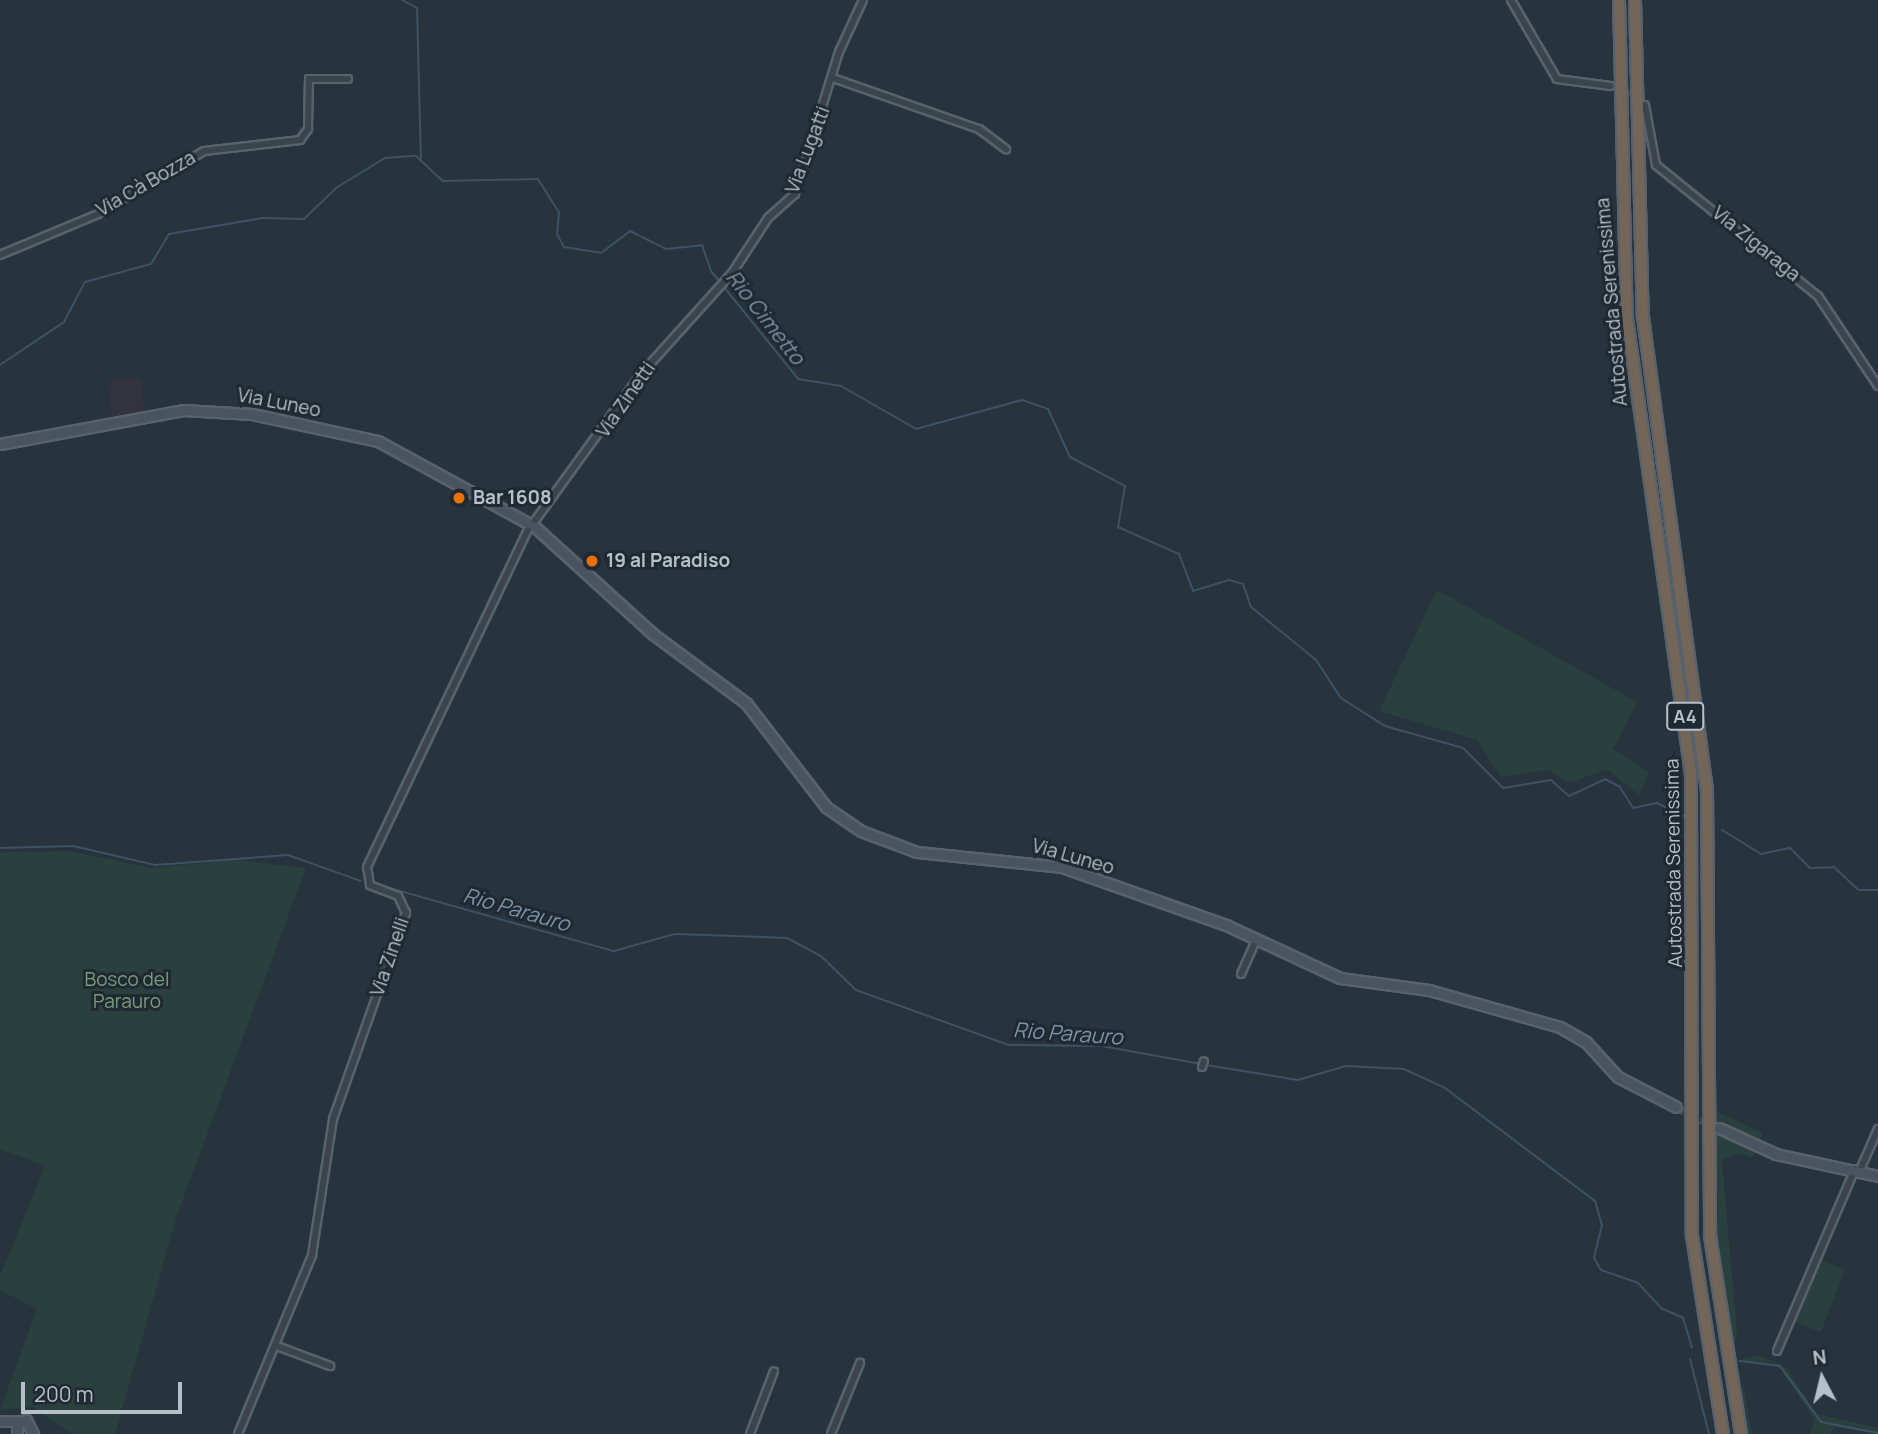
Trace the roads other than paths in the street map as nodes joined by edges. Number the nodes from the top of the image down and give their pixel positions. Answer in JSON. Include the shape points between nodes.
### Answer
{"nodes":[{"id":1,"x":863,"y":0,"type":"edge"},
{"id":2,"x":1511,"y":0,"type":"edge"},
{"id":3,"x":1619,"y":0,"type":"edge"},
{"id":4,"x":1635,"y":0,"type":"edge"},
{"id":5,"x":833,"y":78,"type":"junction"},
{"id":6,"x":348,"y":79,"type":"dead end"},
{"id":7,"x":1611,"y":86,"type":"tunnel mouth"},
{"id":8,"x":1644,"y":104,"type":"dead end"},
{"id":9,"x":1006,"y":149,"type":"dead end"},
{"id":10,"x":0,"y":255,"type":"edge"},
{"id":11,"x":723,"y":282,"type":"joint"},
{"id":12,"x":1878,"y":386,"type":"edge"},
{"id":13,"x":2,"y":442,"type":"edge"},
{"id":14,"x":532,"y":525,"type":"junction"},
{"id":15,"x":1257,"y":937,"type":"junction"},
{"id":16,"x":1241,"y":974,"type":"dead end"},
{"id":17,"x":1676,"y":1107,"type":"tunnel mouth"},
{"id":18,"x":1720,"y":1128,"type":"tunnel mouth"},
{"id":19,"x":1878,"y":1129,"type":"edge"},
{"id":20,"x":1858,"y":1169,"type":"junction"},
{"id":21,"x":1878,"y":1176,"type":"edge"},
{"id":22,"x":277,"y":1346,"type":"junction"},
{"id":23,"x":1777,"y":1351,"type":"dead end"},
{"id":24,"x":860,"y":1363,"type":"dead end"},
{"id":25,"x":330,"y":1366,"type":"dead end"},
{"id":26,"x":774,"y":1371,"type":"dead end"},
{"id":27,"x":22,"y":1420,"type":"junction"},
{"id":28,"x":0,"y":1423,"type":"edge"},
{"id":29,"x":34,"y":1429,"type":"edge"},
{"id":30,"x":17,"y":1433,"type":"edge"},
{"id":31,"x":43,"y":1434,"type":"edge"},
{"id":32,"x":238,"y":1434,"type":"edge"},
{"id":33,"x":750,"y":1434,"type":"edge"},
{"id":34,"x":831,"y":1434,"type":"edge"},
{"id":35,"x":1723,"y":1434,"type":"edge"},
{"id":36,"x":1741,"y":1434,"type":"edge"}],
"edges":[{"from":1,"to":5,"type":"street","name":"Via Lugatti"},
{"from":2,"to":7,"type":"street","via":[[1557,79]]},
{"from":3,"to":35,"type":"highway","name":"Autostrada Serenissima","number":"A4","via":[[1627,320],[1679,663],[1692,800],[1692,1236]]},
{"from":4,"to":36,"type":"highway","name":"Autostrada Serenissima","number":"A4","via":[[1643,317],[1707,788],[1710,1236]]},
{"from":5,"to":9,"type":"street","via":[[966,123]]},
{"from":5,"to":11,"type":"street","name":"Via Lugatti","via":[[797,190],[768,218]]},
{"from":6,"to":10,"type":"street","name":"Via Cà Bozza","via":[[309,79],[309,129],[300,140],[204,151],[98,214]]},
{"from":8,"to":12,"type":"street","name":"Via Zigaraga","via":[[1656,164],[1818,296]]},
{"from":11,"to":14,"type":"street","name":"Via Zinetti","via":[[641,374]]},
{"from":13,"to":14,"type":"street","name":"Via Luneo","via":[[183,410],[252,414],[378,441]]},
{"from":14,"to":15,"type":"street","name":"Via Luneo","via":[[653,634],[759,715],[826,807],[845,822],[917,852],[1045,863]]},
{"from":14,"to":22,"type":"street","name":"Via Zinelli","via":[[367,867],[370,885],[398,896],[406,913],[333,1119],[312,1255]]},
{"from":15,"to":16,"type":"street"},
{"from":15,"to":17,"type":"street","name":"Via Luneo","via":[[1340,978],[1429,990],[1560,1027],[1586,1042],[1618,1077]]},
{"from":18,"to":20,"type":"street","via":[[1776,1154]]},
{"from":19,"to":20,"type":"street"},
{"from":20,"to":21,"type":"street"},
{"from":20,"to":23,"type":"street"},
{"from":22,"to":25,"type":"street"},
{"from":22,"to":32,"type":"street","name":"Via Zinelli"},
{"from":24,"to":34,"type":"street"},
{"from":26,"to":33,"type":"street"},
{"from":27,"to":28,"type":"street"},
{"from":27,"to":29,"type":"street"},
{"from":27,"to":30,"type":"street"},
{"from":28,"to":30,"type":"street"},
{"from":29,"to":31,"type":"street"}]}
